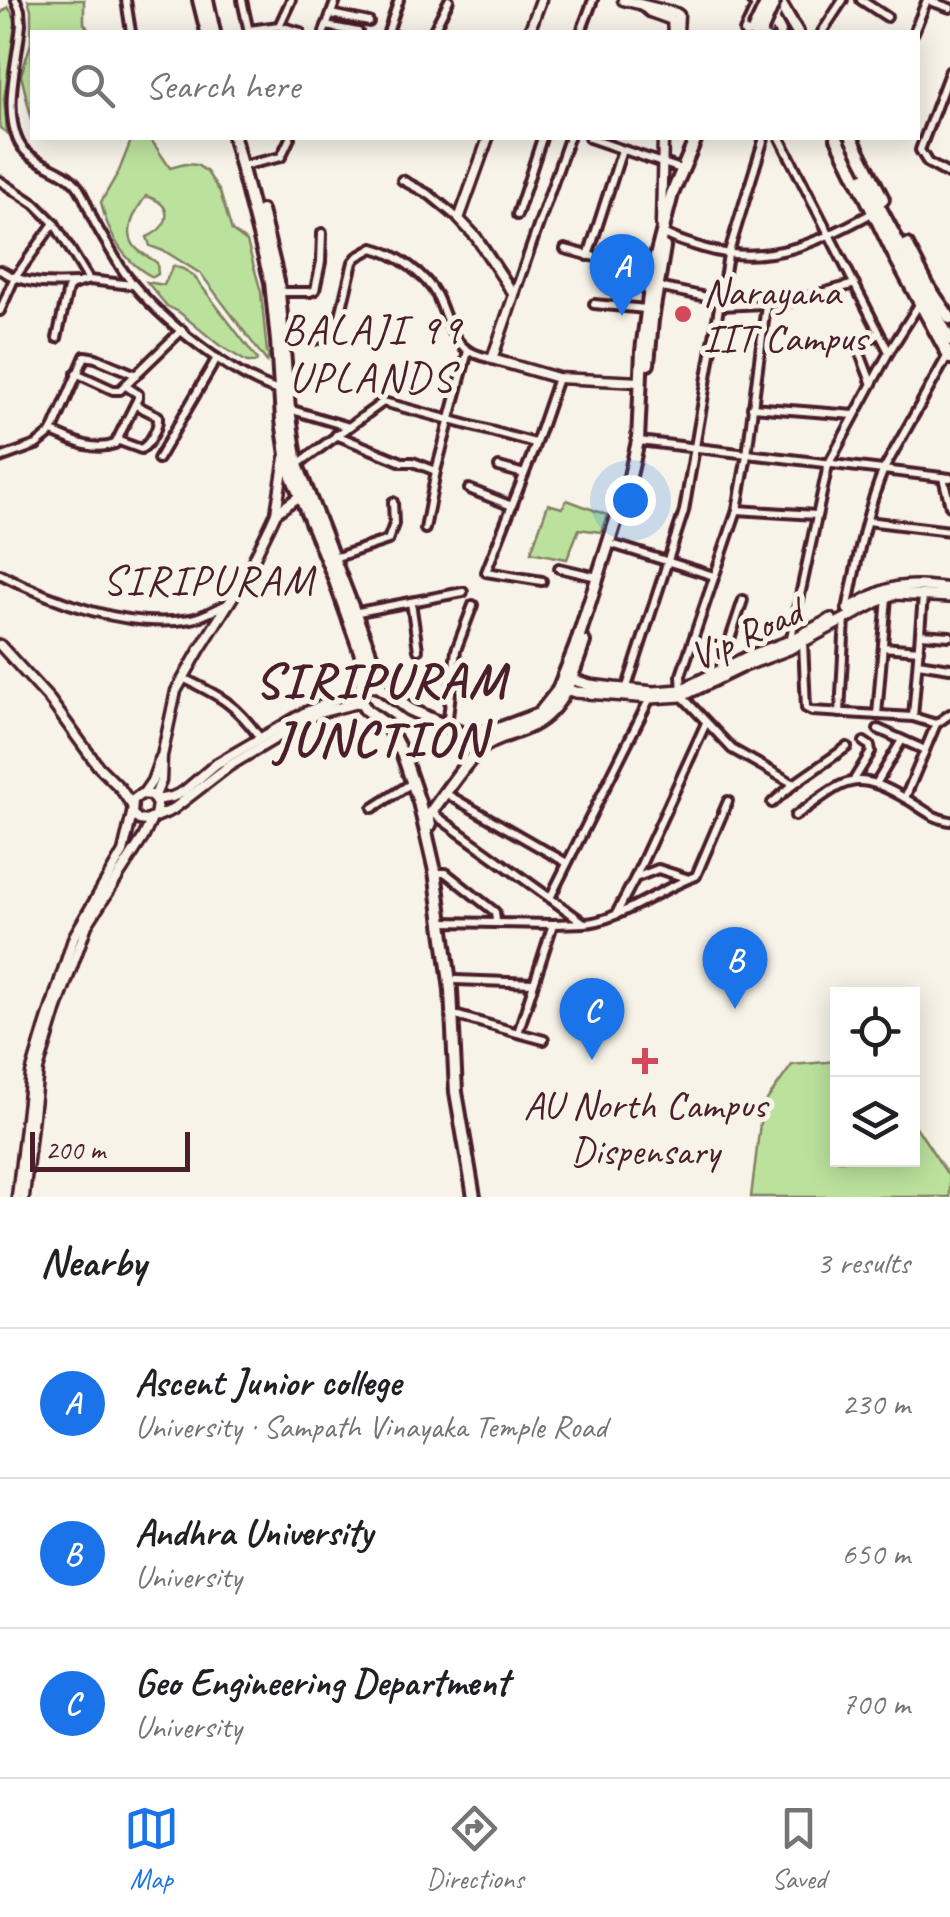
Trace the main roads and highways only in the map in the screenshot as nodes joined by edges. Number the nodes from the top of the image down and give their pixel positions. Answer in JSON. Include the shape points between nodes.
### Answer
{"nodes":[{"id":1,"x":203,"y":0,"type":"edge"},
{"id":2,"x":768,"y":1,"type":"edge"},
{"id":3,"x":773,"y":18,"type":"junction"},
{"id":4,"x":210,"y":30,"type":"edge"},
{"id":5,"x":750,"y":30,"type":"edge"},
{"id":6,"x":763,"y":30,"type":"edge"},
{"id":7,"x":764,"y":30,"type":"edge"},
{"id":8,"x":779,"y":30,"type":"edge"},
{"id":9,"x":795,"y":30,"type":"edge"},
{"id":10,"x":239,"y":140,"type":"edge"},
{"id":11,"x":695,"y":140,"type":"edge"},
{"id":12,"x":703,"y":140,"type":"edge"},
{"id":13,"x":846,"y":140,"type":"edge"},
{"id":14,"x":245,"y":165,"type":"junction"},
{"id":15,"x":684,"y":170,"type":"junction"},
{"id":16,"x":664,"y":232,"type":"junction"},
{"id":17,"x":950,"y":317,"type":"edge"},
{"id":18,"x":950,"y":340,"type":"edge"},
{"id":19,"x":949,"y":356,"type":"edge"},
{"id":20,"x":284,"y":392,"type":"junction"},
{"id":21,"x":641,"y":441,"type":"junction"},
{"id":22,"x":303,"y":493,"type":"junction"},
{"id":23,"x":950,"y":589,"type":"edge"},
{"id":24,"x":950,"y":597,"type":"edge"},
{"id":25,"x":350,"y":614,"type":"junction"},
{"id":26,"x":846,"y":614,"type":"junction"},
{"id":27,"x":790,"y":645,"type":"junction"},
{"id":28,"x":565,"y":683,"type":"junction"},
{"id":29,"x":380,"y":687,"type":"junction"},
{"id":30,"x":361,"y":693,"type":"junction"},
{"id":31,"x":681,"y":693,"type":"junction"},
{"id":32,"x":467,"y":736,"type":"junction"},
{"id":33,"x":478,"y":751,"type":"junction"},
{"id":34,"x":443,"y":796,"type":"junction"},
{"id":35,"x":417,"y":797,"type":"junction"},
{"id":36,"x":446,"y":921,"type":"junction"},
{"id":37,"x":476,"y":1197,"type":"edge"}],
"edges":[{"from":1,"to":4,"type":"main road"},
{"from":2,"to":3,"type":"main road"},
{"from":2,"to":3,"type":"main road"},
{"from":2,"to":5,"type":"main road","bridge":true},
{"from":2,"to":6,"type":"main road","bridge":true},
{"from":2,"to":9,"type":"main road"},
{"from":3,"to":7,"type":"main road"},
{"from":3,"to":8,"type":"main road"},
{"from":10,"to":14,"type":"main road"},
{"from":11,"to":15,"type":"main road"},
{"from":12,"to":15,"type":"main road"},
{"from":13,"to":17,"type":"main road"},
{"from":13,"to":18,"type":"main road"},
{"from":13,"to":19,"type":"main road","via":[[874,212]]},
{"from":14,"to":20,"type":"main road"},
{"from":14,"to":20,"type":"main road","via":[[273,257]]},
{"from":15,"to":16,"type":"main road"},
{"from":15,"to":16,"type":"main road"},
{"from":16,"to":21,"type":"main road"},
{"from":16,"to":21,"type":"main road","via":[[646,309]]},
{"from":20,"to":22,"type":"main road"},
{"from":20,"to":22,"type":"main road","via":[[286,454]]},
{"from":21,"to":28,"type":"main road"},
{"from":21,"to":28,"type":"main road","via":[[615,545]]},
{"from":22,"to":25,"type":"main road"},
{"from":22,"to":25,"type":"main road","via":[[334,558]]},
{"from":23,"to":26,"type":"main road","name":"Vip Road","via":[[895,586]]},
{"from":24,"to":26,"type":"main road","name":"Vip Road","via":[[896,594]]},
{"from":25,"to":29,"type":"main road"},
{"from":25,"to":30,"type":"main road","via":[[363,661]]},
{"from":26,"to":27,"type":"main road","name":"Vip Road"},
{"from":26,"to":27,"type":"main road","name":"Vip Road"},
{"from":27,"to":31,"type":"main road","name":"Vip Road"},
{"from":27,"to":31,"type":"main road","name":"Vip Road","via":[[747,657]]},
{"from":28,"to":31,"type":"main road","name":"Vip Road"},
{"from":28,"to":31,"type":"main road","name":"Vip Road","via":[[650,698]]},
{"from":28,"to":32,"type":"main road","via":[[539,714]]},
{"from":28,"to":33,"type":"main road","via":[[543,720]]},
{"from":29,"to":30,"type":"main road","via":[[372,683]]},
{"from":29,"to":32,"type":"main road"},
{"from":30,"to":35,"type":"main road","via":[[370,714],[387,725]]},
{"from":32,"to":33,"type":"main road"},
{"from":33,"to":34,"type":"main road"},
{"from":34,"to":35,"type":"main road","via":[[434,805]]},
{"from":34,"to":36,"type":"main road","via":[[428,816]]},
{"from":35,"to":36,"type":"main road"},
{"from":36,"to":37,"type":"main road"},
{"from":36,"to":37,"type":"main road","via":[[456,1092]]}]}
